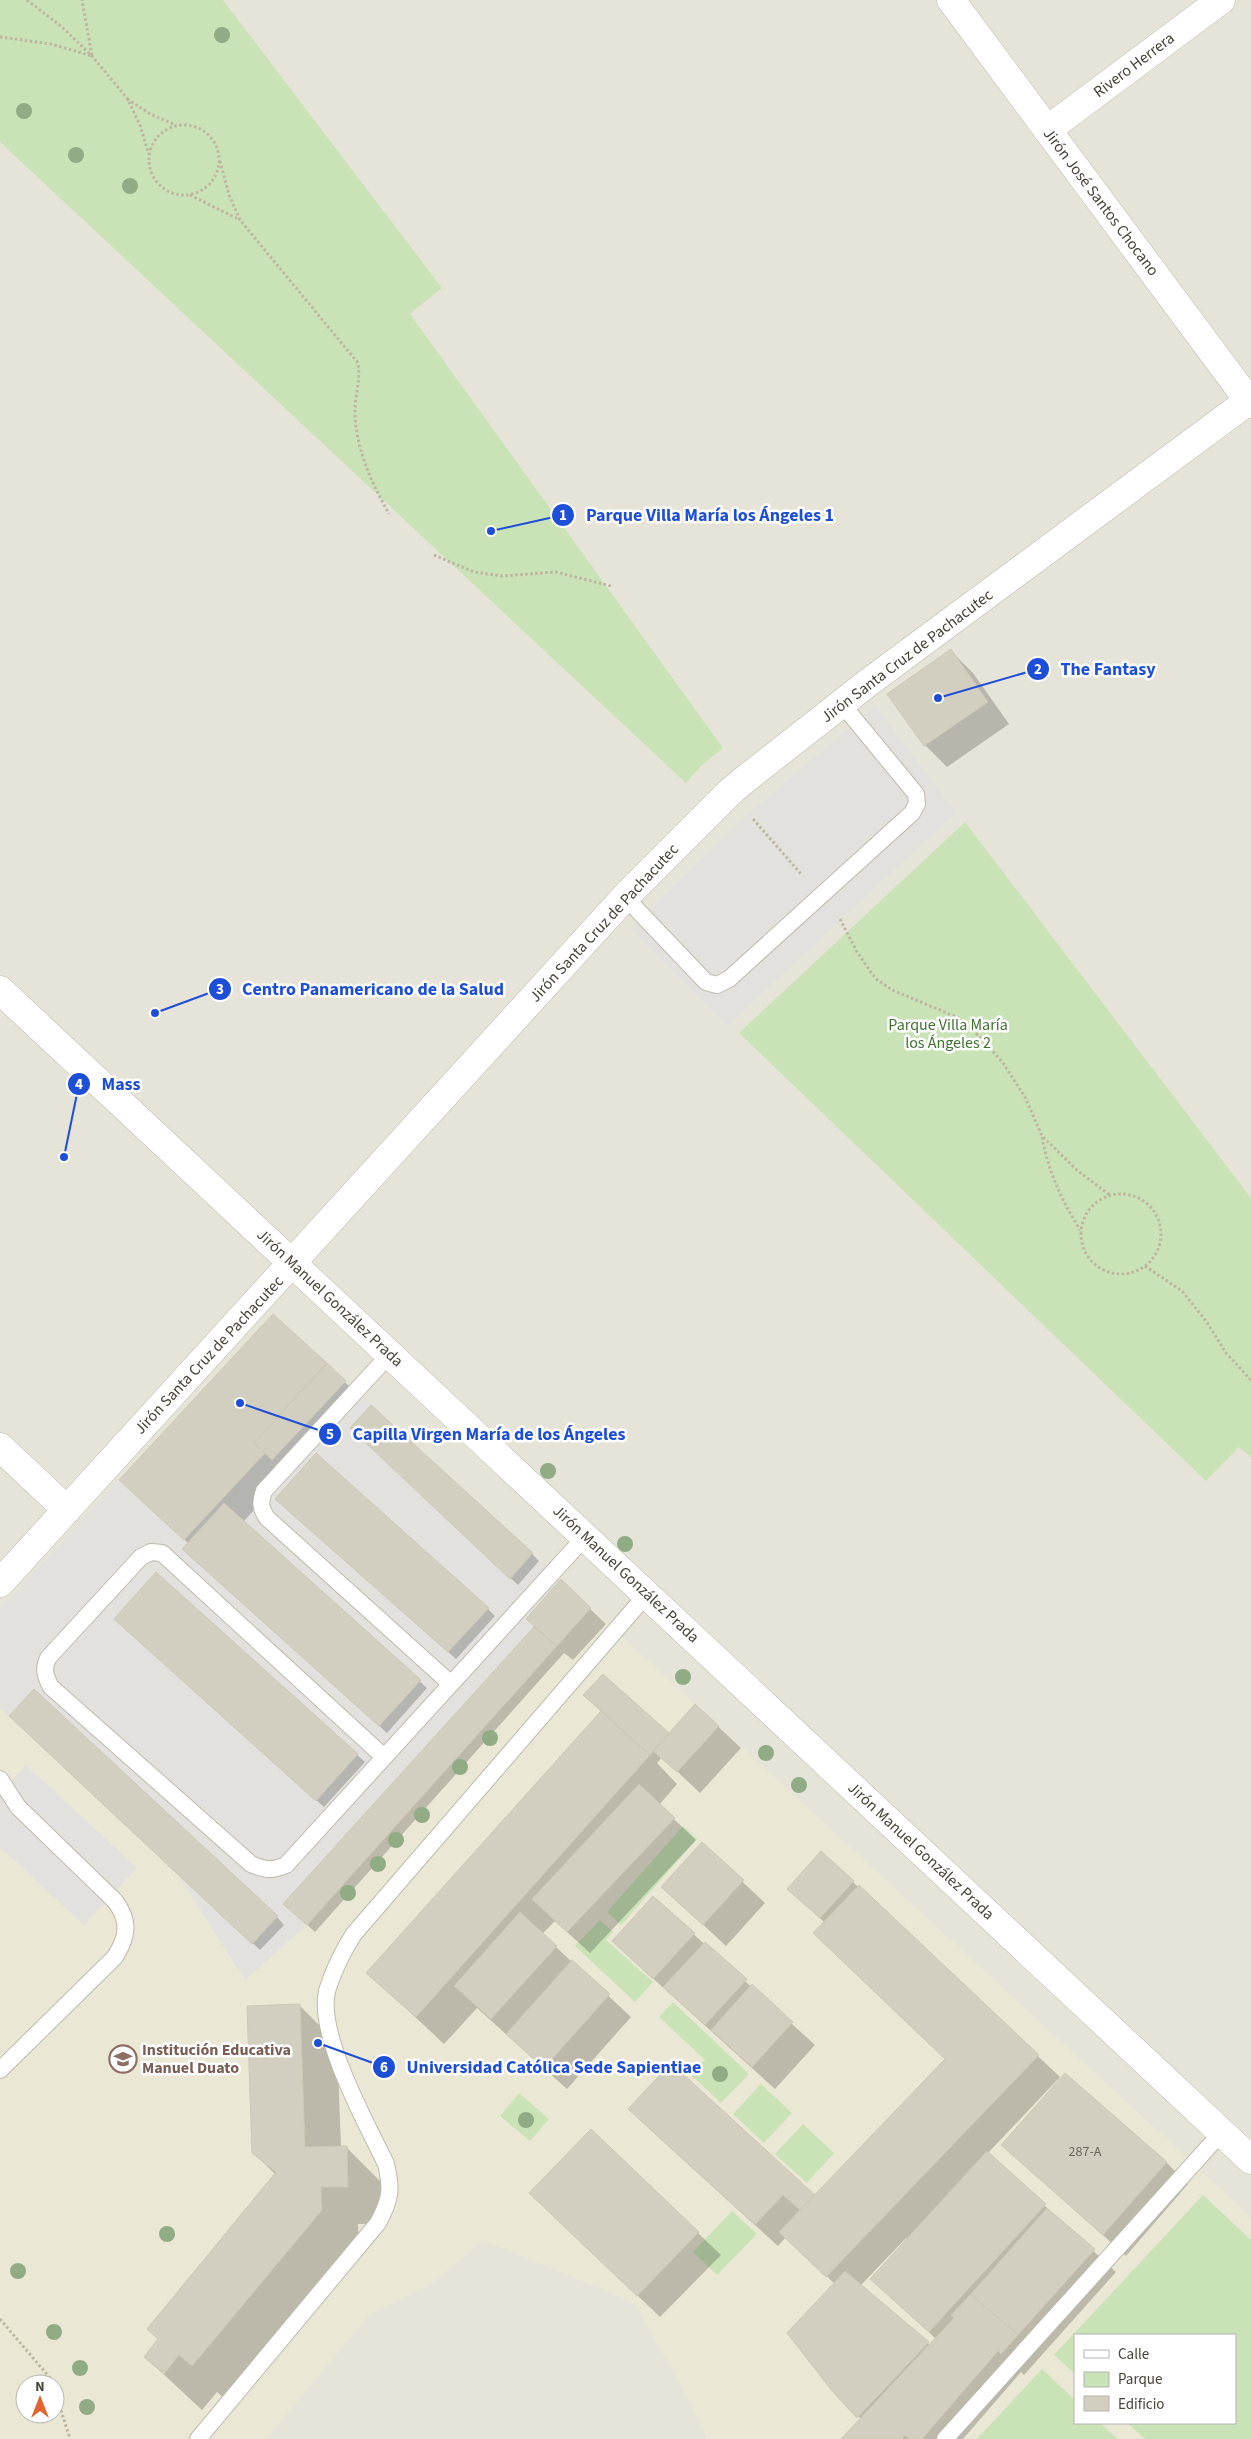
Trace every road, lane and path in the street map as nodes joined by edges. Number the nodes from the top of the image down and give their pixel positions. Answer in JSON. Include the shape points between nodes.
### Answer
{"nodes":[{"id":1,"x":27,"y":0,"type":"edge"},
{"id":2,"x":82,"y":0,"type":"edge"},
{"id":3,"x":951,"y":0,"type":"edge"},
{"id":4,"x":1221,"y":0,"type":"edge"},
{"id":5,"x":0,"y":37,"type":"edge"},
{"id":6,"x":92,"y":56,"type":"junction"},
{"id":7,"x":127,"y":98,"type":"junction"},
{"id":8,"x":176,"y":125,"type":"junction"},
{"id":9,"x":1047,"y":130,"type":"junction"},
{"id":10,"x":149,"y":155,"type":"junction"},
{"id":11,"x":220,"y":161,"type":"junction"},
{"id":12,"x":190,"y":194,"type":"junction"},
{"id":13,"x":240,"y":220,"type":"junction"},
{"id":14,"x":1250,"y":402,"type":"edge"},
{"id":15,"x":389,"y":514,"type":"dead end"},
{"id":16,"x":434,"y":556,"type":"dead end"},
{"id":17,"x":612,"y":586,"type":"dead end"},
{"id":18,"x":842,"y":704,"type":"junction"},
{"id":19,"x":730,"y":792,"type":"junction"},
{"id":20,"x":625,"y":897,"type":"junction"},
{"id":21,"x":821,"y":897,"type":"junction"},
{"id":22,"x":0,"y":990,"type":"edge"},
{"id":23,"x":1042,"y":1136,"type":"junction"},
{"id":24,"x":1110,"y":1195,"type":"junction"},
{"id":25,"x":1081,"y":1230,"type":"junction"},
{"id":26,"x":293,"y":1264,"type":"junction"},
{"id":27,"x":1146,"y":1266,"type":"junction"},
{"id":28,"x":390,"y":1354,"type":"junction"},
{"id":29,"x":1251,"y":1380,"type":"edge"},
{"id":30,"x":0,"y":1448,"type":"edge"},
{"id":31,"x":67,"y":1510,"type":"junction"},
{"id":32,"x":586,"y":1537,"type":"junction"},
{"id":33,"x":0,"y":1582,"type":"edge"},
{"id":34,"x":647,"y":1594,"type":"junction"},
{"id":35,"x":451,"y":1684,"type":"junction"},
{"id":36,"x":384,"y":1757,"type":"junction"},
{"id":37,"x":0,"y":1779,"type":"edge"},
{"id":38,"x":0,"y":2070,"type":"edge"},
{"id":39,"x":1222,"y":2132,"type":"junction"},
{"id":40,"x":1251,"y":2160,"type":"edge"},
{"id":41,"x":0,"y":2319,"type":"edge"},
{"id":42,"x":47,"y":2374,"type":"edge"},
{"id":43,"x":65,"y":2423,"type":"edge"},
{"id":44,"x":70,"y":2439,"type":"edge"},
{"id":45,"x":198,"y":2439,"type":"edge"},
{"id":46,"x":945,"y":2439,"type":"edge"}],
"edges":[{"from":1,"to":6,"type":"path"},
{"from":2,"to":6,"type":"path"},
{"from":3,"to":9,"type":"street","name":"Jirón José Santos Chocano"},
{"from":4,"to":9,"type":"street","name":"Rivero Herrera"},
{"from":5,"to":6,"type":"path","via":[[51,44]]},
{"from":6,"to":7,"type":"path"},
{"from":7,"to":8,"type":"path","via":[[152,115]]},
{"from":7,"to":10,"type":"path"},
{"from":8,"to":10,"type":"path","via":[[158,136]]},
{"from":8,"to":11,"type":"path","via":[[188,124],[208,132],[215,141]]},
{"from":9,"to":14,"type":"street","name":"Jirón José Santos Chocano"},
{"from":10,"to":12,"type":"path","via":[[149,165],[157,182],[172,193]]},
{"from":11,"to":12,"type":"path","via":[[218,174],[211,184]]},
{"from":11,"to":13,"type":"path"},
{"from":12,"to":13,"type":"path"},
{"from":13,"to":15,"type":"path","via":[[358,363],[360,376],[355,418],[360,451]]},
{"from":14,"to":18,"type":"street","name":"Jirón Santa Cruz de Pachacutec"},
{"from":16,"to":17,"type":"path","via":[[474,572],[502,576],[556,572]]},
{"from":18,"to":19,"type":"street","name":"Jirón Santa Cruz de Pachacutec"},
{"from":18,"to":21,"type":"lane","via":[[916,794],[918,804]]},
{"from":19,"to":20,"type":"street","name":"Jirón Santa Cruz de Pachacutec"},
{"from":19,"to":21,"type":"path"},
{"from":20,"to":21,"type":"lane","via":[[706,982],[718,985],[730,979]]},
{"from":20,"to":26,"type":"street","name":"Jirón Santa Cruz de Pachacutec"},
{"from":21,"to":23,"type":"path","via":[[845,924],[857,952],[875,978],[892,990],[959,1018],[982,1038],[1004,1063],[1026,1097]]},
{"from":22,"to":26,"type":"street","name":"Jirón Manuel González Prada"},
{"from":23,"to":24,"type":"path","via":[[1078,1171]]},
{"from":23,"to":25,"type":"path","via":[[1058,1193]]},
{"from":24,"to":25,"type":"path","via":[[1090,1208]]},
{"from":24,"to":27,"type":"path","via":[[1122,1193],[1144,1201],[1160,1220],[1160,1245]]},
{"from":25,"to":27,"type":"path","via":[[1085,1250],[1097,1266],[1122,1274]]},
{"from":26,"to":28,"type":"street","name":"Jirón Manuel González Prada"},
{"from":26,"to":31,"type":"street","name":"Jirón Santa Cruz de Pachacutec"},
{"from":27,"to":29,"type":"path","via":[[1182,1292],[1226,1353]]},
{"from":28,"to":32,"type":"street","name":"Jirón Manuel González Prada"},
{"from":28,"to":35,"type":"lane","via":[[264,1491],[260,1501],[267,1518]]},
{"from":30,"to":31,"type":"street"},
{"from":31,"to":33,"type":"street","name":"Jirón Santa Cruz de Pachacutec"},
{"from":32,"to":34,"type":"street","name":"Jirón Manuel González Prada"},
{"from":32,"to":35,"type":"lane"},
{"from":34,"to":39,"type":"street","name":"Jirón Manuel González Prada"},
{"from":34,"to":45,"type":"lane","via":[[353,1935],[338,1961],[327,1993],[327,2021],[332,2046],[386,2164],[391,2183],[388,2204],[378,2222]]},
{"from":35,"to":36,"type":"lane"},
{"from":36,"to":36,"type":"lane","via":[[162,1553],[151,1552],[141,1557],[48,1658],[44,1667],[51,1687],[251,1864],[264,1870],[286,1865]]},
{"from":37,"to":38,"type":"lane","via":[[18,1807],[115,1901],[127,1926],[126,1936],[115,1957]]},
{"from":39,"to":40,"type":"street","name":"Jirón Manuel González Prada"},
{"from":39,"to":46,"type":"lane"},
{"from":41,"to":42,"type":"path"},
{"from":43,"to":44,"type":"path"}]}
